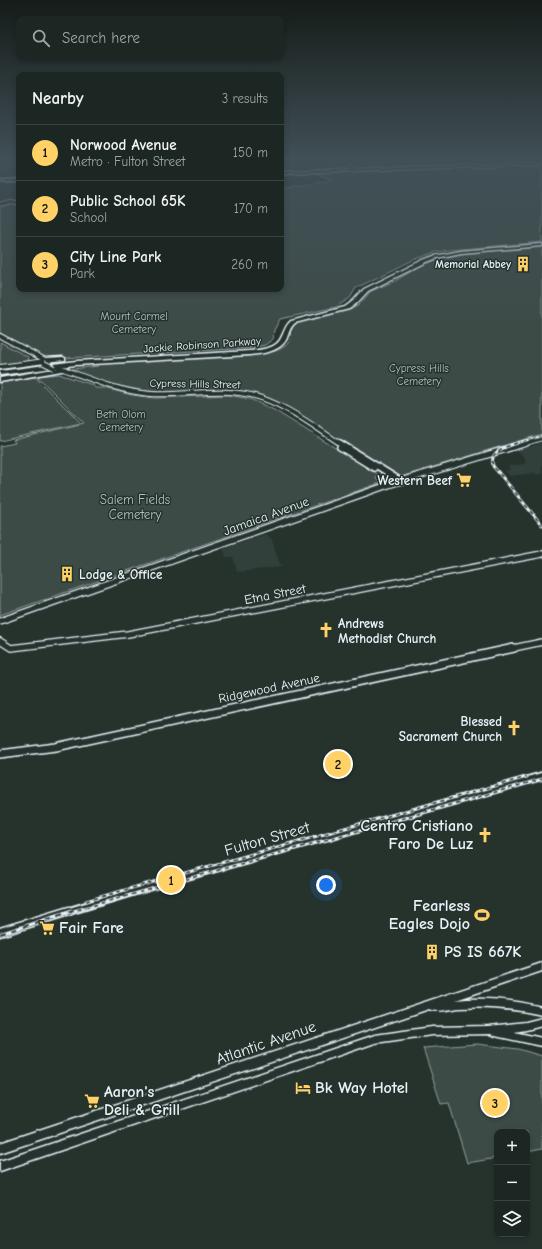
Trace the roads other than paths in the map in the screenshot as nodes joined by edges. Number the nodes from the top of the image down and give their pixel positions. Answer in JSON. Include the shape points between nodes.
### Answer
{"nodes":[{"id":1,"x":542,"y":245,"type":"edge"},
{"id":2,"x":374,"y":285,"type":"junction"},
{"id":3,"x":0,"y":337,"type":"edge"},
{"id":4,"x":197,"y":354,"type":"junction"},
{"id":5,"x":45,"y":362,"type":"junction"},
{"id":6,"x":0,"y":367,"type":"edge"},
{"id":7,"x":59,"y":369,"type":"junction"},
{"id":8,"x":0,"y":372,"type":"edge"},
{"id":9,"x":0,"y":380,"type":"edge"},
{"id":10,"x":542,"y":438,"type":"edge"},
{"id":11,"x":387,"y":476,"type":"junction"},
{"id":12,"x":399,"y":482,"type":"junction"},
{"id":13,"x":388,"y":485,"type":"junction"},
{"id":14,"x":542,"y":554,"type":"edge"},
{"id":15,"x":0,"y":621,"type":"edge"},
{"id":16,"x":0,"y":641,"type":"edge"},
{"id":17,"x":542,"y":642,"type":"edge"},
{"id":18,"x":0,"y":754,"type":"edge"},
{"id":19,"x":542,"y":776,"type":"edge"},
{"id":20,"x":0,"y":932,"type":"edge"},
{"id":21,"x":542,"y":967,"type":"edge"},
{"id":22,"x":411,"y":1010,"type":"junction"},
{"id":23,"x":542,"y":1011,"type":"edge"},
{"id":24,"x":542,"y":1022,"type":"edge"},
{"id":25,"x":489,"y":1030,"type":"junction"},
{"id":26,"x":542,"y":1042,"type":"edge"},
{"id":27,"x":0,"y":1148,"type":"edge"},
{"id":28,"x":0,"y":1166,"type":"edge"}],
"edges":[{"from":1,"to":2,"type":"highway","name":"Jackie Robinson Parkway","via":[[436,254],[419,260]]},
{"from":2,"to":4,"type":"highway","name":"Jackie Robinson Parkway","via":[[360,290],[344,305],[288,321],[282,327],[277,341],[266,347],[247,351]]},
{"from":2,"to":8,"type":"highway","name":"Jackie Robinson Parkway","via":[[344,309],[293,322],[287,328],[283,341],[263,351],[83,362]]},
{"from":3,"to":5,"type":"street","name":"Cypress Hills Street"},
{"from":4,"to":5,"type":"highway"},
{"from":4,"to":8,"type":"highway","name":"Jackie Robinson Parkway","via":[[77,361]]},
{"from":5,"to":6,"type":"street"},
{"from":5,"to":7,"type":"street","name":"Cypress Hills Street","bridge":true},
{"from":7,"to":9,"type":"highway"},
{"from":7,"to":11,"type":"street","name":"Cypress Hills Street","via":[[100,384],[147,396],[220,394],[252,398],[277,408]]},
{"from":7,"to":12,"type":"street","name":"Cypress Hills Street","via":[[137,392],[228,392],[268,400]]},
{"from":10,"to":12,"type":"main road","name":"Jamaica Avenue"},
{"from":11,"to":12,"type":"street","name":"Cypress Hills Street"},
{"from":11,"to":13,"type":"street"},
{"from":12,"to":13,"type":"main road","name":"Jamaica Avenue"},
{"from":13,"to":15,"type":"main road","name":"Jamaica Avenue"},
{"from":14,"to":16,"type":"main road","name":"Etna Street","via":[[128,634],[11,648]]},
{"from":17,"to":18,"type":"main road","name":"Ridgewood Avenue","via":[[56,747]]},
{"from":19,"to":20,"type":"street","name":"Fulton Street"},
{"from":21,"to":22,"type":"main road","name":"Atlantic Avenue"},
{"from":22,"to":23,"type":"main road","via":[[472,1003]]},
{"from":22,"to":27,"type":"main road","name":"Atlantic Avenue"},
{"from":24,"to":25,"type":"main road"},
{"from":25,"to":26,"type":"main road"},
{"from":25,"to":28,"type":"main road","via":[[432,1030],[375,1040]]}]}
